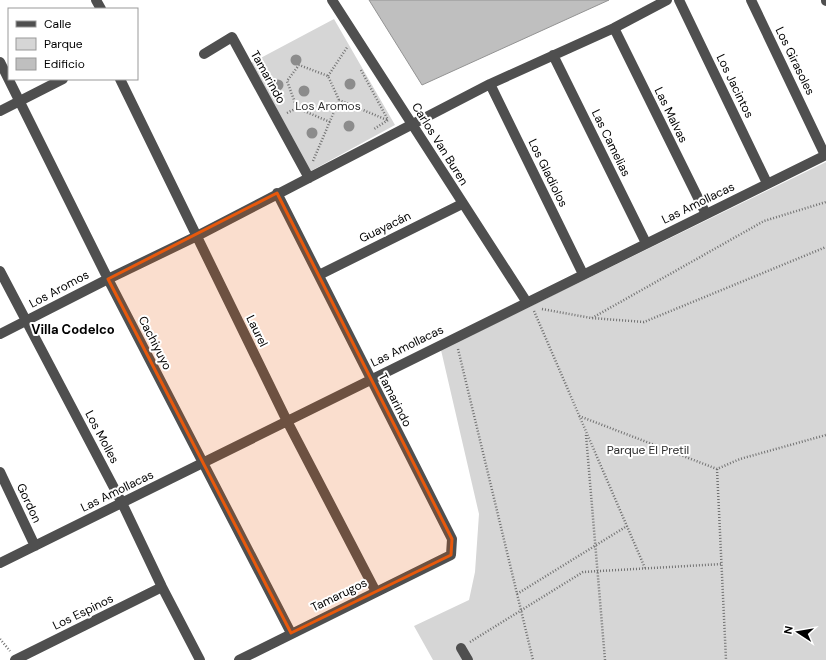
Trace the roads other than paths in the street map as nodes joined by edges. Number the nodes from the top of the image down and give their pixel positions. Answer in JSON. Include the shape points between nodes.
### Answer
{"nodes":[{"id":1,"x":332,"y":0,"type":"edge"},
{"id":2,"x":667,"y":0,"type":"edge"},
{"id":3,"x":680,"y":0,"type":"edge"},
{"id":4,"x":751,"y":0,"type":"edge"},
{"id":5,"x":614,"y":28,"type":"junction"},
{"id":6,"x":204,"y":54,"type":"dead end"},
{"id":7,"x":553,"y":55,"type":"junction"},
{"id":8,"x":0,"y":62,"type":"edge"},
{"id":9,"x":8,"y":78,"type":"edge"},
{"id":10,"x":9,"y":80,"type":"edge"},
{"id":11,"x":61,"y":80,"type":"edge"},
{"id":12,"x":120,"y":80,"type":"edge"},
{"id":13,"x":490,"y":84,"type":"junction"},
{"id":14,"x":19,"y":101,"type":"junction"},
{"id":15,"x":0,"y":111,"type":"edge"},
{"id":16,"x":413,"y":123,"type":"junction"},
{"id":17,"x":826,"y":155,"type":"edge"},
{"id":18,"x":309,"y":178,"type":"junction"},
{"id":19,"x":767,"y":183,"type":"junction"},
{"id":20,"x":277,"y":193,"type":"junction"},
{"id":21,"x":462,"y":204,"type":"junction"},
{"id":22,"x":706,"y":214,"type":"junction"},
{"id":23,"x":197,"y":236,"type":"junction"},
{"id":24,"x":646,"y":243,"type":"junction"},
{"id":25,"x":0,"y":271,"type":"edge"},
{"id":26,"x":319,"y":274,"type":"junction"},
{"id":27,"x":583,"y":274,"type":"junction"},
{"id":28,"x":108,"y":279,"type":"junction"},
{"id":29,"x":526,"y":301,"type":"junction"},
{"id":30,"x":26,"y":322,"type":"junction"},
{"id":31,"x":0,"y":334,"type":"edge"},
{"id":32,"x":370,"y":379,"type":"junction"},
{"id":33,"x":287,"y":421,"type":"junction"},
{"id":34,"x":202,"y":463,"type":"junction"},
{"id":35,"x":0,"y":472,"type":"edge"},
{"id":36,"x":122,"y":503,"type":"junction"},
{"id":37,"x":35,"y":546,"type":"junction"},
{"id":38,"x":451,"y":555,"type":"joint"},
{"id":39,"x":0,"y":563,"type":"edge"},
{"id":40,"x":162,"y":587,"type":"junction"},
{"id":41,"x":376,"y":592,"type":"junction"},
{"id":42,"x":291,"y":633,"type":"junction"},
{"id":43,"x":461,"y":648,"type":"road end"},
{"id":44,"x":15,"y":660,"type":"edge"},
{"id":45,"x":200,"y":660,"type":"edge"},
{"id":46,"x":239,"y":660,"type":"edge"},
{"id":47,"x":468,"y":660,"type":"edge"}],
"edges":[{"from":1,"to":16,"type":"street","name":"Carlos Van Buren"},
{"from":2,"to":5,"type":"street","name":"Los Aromos"},
{"from":3,"to":19,"type":"street","name":"Los Jacintos"},
{"from":4,"to":17,"type":"street","name":"Los Girasoles"},
{"from":5,"to":7,"type":"street","name":"Los Aromos"},
{"from":5,"to":22,"type":"street","name":"Las Malvas"},
{"from":6,"to":18,"type":"street","name":"Tamarindo","via":[[232,38]]},
{"from":7,"to":13,"type":"street","name":"Los Aromos"},
{"from":7,"to":24,"type":"street","name":"Las Camelias"},
{"from":8,"to":9,"type":"street","name":"Cachiyuyo"},
{"from":10,"to":14,"type":"street","name":"Cachiyuyo"},
{"from":11,"to":14,"type":"street"},
{"from":12,"to":23,"type":"street","name":"Laurel"},
{"from":13,"to":16,"type":"street","name":"Los Aromos"},
{"from":13,"to":27,"type":"street","name":"Los Gladiolos"},
{"from":14,"to":15,"type":"street"},
{"from":14,"to":28,"type":"street","name":"Cachiyuyo"},
{"from":16,"to":18,"type":"street","name":"Los Aromos"},
{"from":16,"to":21,"type":"street","name":"Carlos Van Buren"},
{"from":17,"to":19,"type":"street","name":"Las Amollacas"},
{"from":18,"to":20,"type":"street","name":"Los Aromos"},
{"from":19,"to":22,"type":"street","name":"Las Amollacas"},
{"from":20,"to":23,"type":"street","name":"Los Aromos"},
{"from":20,"to":26,"type":"street","name":"Tamarindo"},
{"from":21,"to":26,"type":"street","name":"Guayacán"},
{"from":21,"to":29,"type":"street","name":"Carlos Van Buren"},
{"from":22,"to":24,"type":"street","name":"Las Amollacas"},
{"from":23,"to":28,"type":"street","name":"Los Aromos"},
{"from":23,"to":33,"type":"street","name":"Laurel"},
{"from":24,"to":27,"type":"street","name":"Las Amollacas"},
{"from":25,"to":30,"type":"street","name":"Los Molles"},
{"from":26,"to":32,"type":"street","name":"Tamarindo"},
{"from":27,"to":29,"type":"street","name":"Las Amollacas"},
{"from":28,"to":30,"type":"street","name":"Los Aromos"},
{"from":28,"to":34,"type":"street","name":"Cachiyuyo"},
{"from":29,"to":32,"type":"street","name":"Las Amollacas"},
{"from":30,"to":31,"type":"street","name":"Los Aromos"},
{"from":30,"to":36,"type":"street","name":"Los Molles"},
{"from":32,"to":33,"type":"street","name":"Las Amollacas"},
{"from":32,"to":38,"type":"street","name":"Tamarindo","via":[[452,539]]},
{"from":33,"to":34,"type":"street","name":"Las Amollacas"},
{"from":33,"to":41,"type":"street","name":"Laurel"},
{"from":34,"to":36,"type":"street","name":"Las Amollacas"},
{"from":34,"to":42,"type":"street","name":"Cachiyuyo"},
{"from":35,"to":37,"type":"street","name":"Gordon"},
{"from":36,"to":37,"type":"street","name":"Las Amollacas"},
{"from":36,"to":40,"type":"street","name":"Los Molles"},
{"from":37,"to":39,"type":"street","name":"Las Amollacas"},
{"from":38,"to":41,"type":"street","name":"Tamarugos"},
{"from":40,"to":44,"type":"street","name":"Los Espinos"},
{"from":40,"to":45,"type":"street","name":"Los Molles"},
{"from":41,"to":42,"type":"street","name":"Tamarugos"},
{"from":42,"to":46,"type":"street","name":"Tamarugos"},
{"from":43,"to":47,"type":"street"}]}
